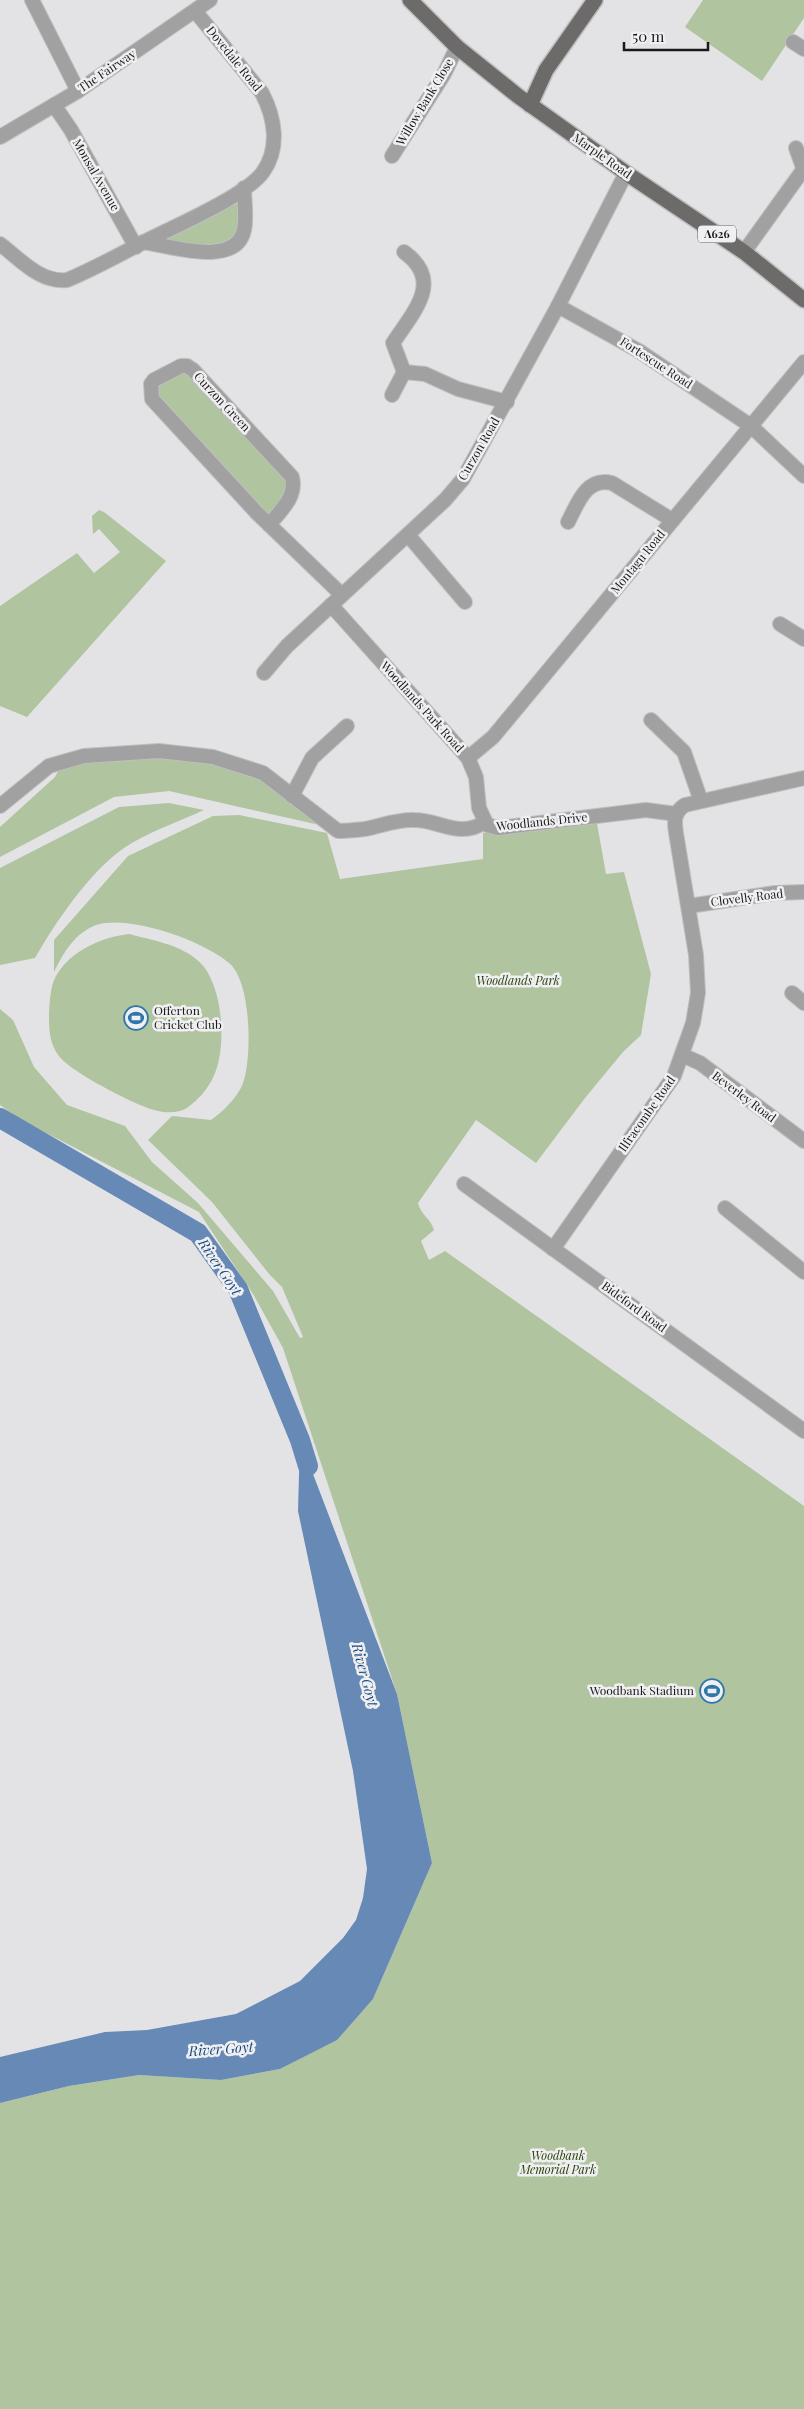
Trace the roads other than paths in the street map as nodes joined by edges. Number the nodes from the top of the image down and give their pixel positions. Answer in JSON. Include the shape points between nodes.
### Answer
{"nodes":[{"id":1,"x":32,"y":0,"type":"edge"},
{"id":2,"x":210,"y":0,"type":"edge"},
{"id":3,"x":410,"y":0,"type":"edge"},
{"id":4,"x":595,"y":0,"type":"edge"},
{"id":5,"x":196,"y":10,"type":"junction"},
{"id":6,"x":457,"y":47,"type":"junction"},
{"id":7,"x":78,"y":91,"type":"junction"},
{"id":8,"x":524,"y":100,"type":"junction"},
{"id":9,"x":54,"y":105,"type":"junction"},
{"id":10,"x":0,"y":137,"type":"edge"},
{"id":11,"x":796,"y":148,"type":"dead end"},
{"id":12,"x":392,"y":156,"type":"dead end"},
{"id":13,"x":804,"y":170,"type":"edge"},
{"id":14,"x":626,"y":173,"type":"junction"},
{"id":15,"x":244,"y":188,"type":"junction"},
{"id":16,"x":0,"y":244,"type":"edge"},
{"id":17,"x":139,"y":244,"type":"junction"},
{"id":18,"x":404,"y":252,"type":"dead end"},
{"id":19,"x":744,"y":252,"type":"junction"},
{"id":20,"x":804,"y":300,"type":"edge"},
{"id":21,"x":558,"y":306,"type":"junction"},
{"id":22,"x":804,"y":362,"type":"edge"},
{"id":23,"x":404,"y":372,"type":"junction"},
{"id":24,"x":392,"y":395,"type":"dead end"},
{"id":25,"x":507,"y":402,"type":"junction"},
{"id":26,"x":751,"y":426,"type":"junction"},
{"id":27,"x":804,"y":476,"type":"edge"},
{"id":28,"x":672,"y":520,"type":"junction"},
{"id":29,"x":568,"y":522,"type":"dead end"},
{"id":30,"x":269,"y":525,"type":"junction"},
{"id":31,"x":408,"y":535,"type":"junction"},
{"id":32,"x":342,"y":595,"type":"junction"},
{"id":33,"x":465,"y":602,"type":"dead end"},
{"id":34,"x":331,"y":605,"type":"junction"},
{"id":35,"x":780,"y":624,"type":"dead end"},
{"id":36,"x":804,"y":639,"type":"edge"},
{"id":37,"x":264,"y":672,"type":"dead end"},
{"id":38,"x":652,"y":720,"type":"dead end"},
{"id":39,"x":347,"y":726,"type":"dead end"},
{"id":40,"x":468,"y":758,"type":"junction"},
{"id":41,"x":804,"y":778,"type":"edge"},
{"id":42,"x":292,"y":796,"type":"junction"},
{"id":43,"x":701,"y":801,"type":"junction"},
{"id":44,"x":0,"y":806,"type":"edge"},
{"id":45,"x":676,"y":814,"type":"junction"},
{"id":46,"x":485,"y":822,"type":"junction"},
{"id":47,"x":804,"y":892,"type":"edge"},
{"id":48,"x":689,"y":906,"type":"junction"},
{"id":49,"x":792,"y":992,"type":"dead end"},
{"id":50,"x":804,"y":1003,"type":"edge"},
{"id":51,"x":682,"y":1055,"type":"junction"},
{"id":52,"x":804,"y":1141,"type":"edge"},
{"id":53,"x":464,"y":1184,"type":"dead end"},
{"id":54,"x":725,"y":1208,"type":"dead end"},
{"id":55,"x":553,"y":1249,"type":"junction"},
{"id":56,"x":804,"y":1272,"type":"edge"},
{"id":57,"x":804,"y":1431,"type":"edge"}],
"edges":[{"from":1,"to":7,"type":"street"},
{"from":2,"to":5,"type":"street","name":"The Fairway"},
{"from":3,"to":6,"type":"main road","name":"Marple Road","number":"A626"},
{"from":4,"to":8,"type":"main road"},
{"from":5,"to":7,"type":"street","name":"The Fairway"},
{"from":5,"to":15,"type":"street","name":"Dovedale Road","via":[[262,93],[272,118],[274,133],[270,161],[262,174]]},
{"from":6,"to":8,"type":"main road","name":"Marple Road","number":"A626"},
{"from":6,"to":12,"type":"street","name":"Willow Bank Close","via":[[444,74]]},
{"from":7,"to":9,"type":"street","name":"The Fairway"},
{"from":8,"to":14,"type":"main road","name":"Marple Road","number":"A626"},
{"from":9,"to":10,"type":"street","name":"The Fairway"},
{"from":9,"to":17,"type":"street","name":"Monsal Avenue"},
{"from":11,"to":13,"type":"street"},
{"from":13,"to":19,"type":"street"},
{"from":14,"to":19,"type":"main road","name":"Marple Road","number":"A626"},
{"from":14,"to":21,"type":"street","name":"Curzon Road"},
{"from":15,"to":17,"type":"street","name":"Dovedale Road","via":[[203,213]]},
{"from":15,"to":17,"type":"street","via":[[244,230],[230,250],[216,254]]},
{"from":16,"to":17,"type":"street","name":"Dovedale Road","via":[[46,279],[57,281],[78,275]]},
{"from":18,"to":23,"type":"street","via":[[416,260],[424,274],[425,290],[393,343]]},
{"from":19,"to":20,"type":"main road","name":"Marple Road","number":"A626"},
{"from":21,"to":25,"type":"street","name":"Curzon Road"},
{"from":21,"to":26,"type":"street","name":"Fortescue Road","via":[[639,351]]},
{"from":22,"to":26,"type":"street","name":"Montagu Road"},
{"from":23,"to":24,"type":"street"},
{"from":23,"to":25,"type":"street","via":[[425,374],[458,389]]},
{"from":25,"to":31,"type":"street","name":"Curzon Road","via":[[463,479]]},
{"from":26,"to":27,"type":"street","name":"Fortescue Road"},
{"from":26,"to":28,"type":"street","name":"Montagu Road"},
{"from":28,"to":29,"type":"street","via":[[604,481],[591,485],[585,491]]},
{"from":28,"to":40,"type":"street","name":"Montagu Road","via":[[493,737]]},
{"from":30,"to":30,"type":"street","name":"Curzon Green","via":[[152,399],[151,384],[154,380],[181,366],[193,370],[292,477],[292,494]]},
{"from":30,"to":32,"type":"street","name":"Curzon Green"},
{"from":31,"to":32,"type":"street","name":"Curzon Road"},
{"from":31,"to":33,"type":"street"},
{"from":32,"to":34,"type":"street","name":"Curzon Road"},
{"from":34,"to":37,"type":"street","name":"Curzon Road"},
{"from":34,"to":40,"type":"street","name":"Woodlands Park Road"},
{"from":35,"to":36,"type":"street"},
{"from":38,"to":43,"type":"street","via":[[684,752]]},
{"from":39,"to":42,"type":"street","via":[[312,758]]},
{"from":40,"to":46,"type":"street","name":"Woodlands Park Road","via":[[476,777],[479,808]]},
{"from":41,"to":43,"type":"street"},
{"from":42,"to":44,"type":"street","name":"Woodlands Drive","via":[[263,773],[213,757],[159,750],[84,756],[49,766]]},
{"from":42,"to":46,"type":"street","name":"Woodlands Drive","via":[[338,831],[416,819],[458,830]]},
{"from":43,"to":45,"type":"street","via":[[685,805]]},
{"from":45,"to":46,"type":"street","name":"Woodlands Drive","via":[[646,810],[498,828]]},
{"from":45,"to":48,"type":"street","name":"Ilfracombe Road","via":[[674,822]]},
{"from":47,"to":48,"type":"street","name":"Clovelly Road","via":[[775,892]]},
{"from":48,"to":51,"type":"street","name":"Ilfracombe Road","via":[[698,993],[693,1023]]},
{"from":49,"to":50,"type":"street"},
{"from":51,"to":52,"type":"street","name":"Beverley Road","via":[[700,1063]]},
{"from":51,"to":55,"type":"street","name":"Ilfracombe Road","via":[[674,1076]]},
{"from":53,"to":55,"type":"street","name":"Bideford Road"},
{"from":54,"to":56,"type":"street"},
{"from":55,"to":57,"type":"street","name":"Bideford Road"}]}
